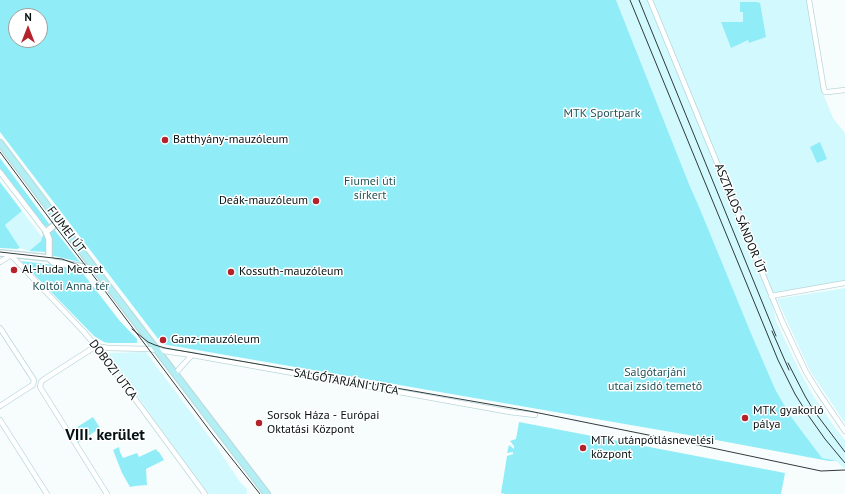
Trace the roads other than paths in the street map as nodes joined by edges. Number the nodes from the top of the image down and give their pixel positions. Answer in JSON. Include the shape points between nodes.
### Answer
{"nodes":[{"id":1,"x":650,"y":0,"type":"edge"},
{"id":2,"x":809,"y":0,"type":"edge"},
{"id":3,"x":845,"y":90,"type":"edge"},
{"id":4,"x":0,"y":143,"type":"edge"},
{"id":5,"x":0,"y":172,"type":"edge"},
{"id":6,"x":59,"y":221,"type":"junction"},
{"id":7,"x":46,"y":232,"type":"junction"},
{"id":8,"x":0,"y":253,"type":"edge"},
{"id":9,"x":11,"y":254,"type":"junction"},
{"id":10,"x":49,"y":258,"type":"junction"},
{"id":11,"x":0,"y":262,"type":"edge"},
{"id":12,"x":95,"y":269,"type":"junction"},
{"id":13,"x":845,"y":283,"type":"edge"},
{"id":14,"x":771,"y":296,"type":"junction"},
{"id":15,"x":0,"y":328,"type":"edge"},
{"id":16,"x":96,"y":346,"type":"junction"},
{"id":17,"x":157,"y":350,"type":"junction"},
{"id":18,"x":192,"y":356,"type":"junction"},
{"id":19,"x":175,"y":374,"type":"junction"},
{"id":20,"x":0,"y":406,"type":"edge"},
{"id":21,"x":535,"y":415,"type":"dead end"},
{"id":22,"x":0,"y":420,"type":"edge"},
{"id":23,"x":845,"y":431,"type":"edge"},
{"id":24,"x":47,"y":494,"type":"edge"},
{"id":25,"x":107,"y":494,"type":"edge"},
{"id":26,"x":205,"y":494,"type":"edge"},
{"id":27,"x":266,"y":494,"type":"edge"}],
"edges":[{"from":1,"to":14,"type":"street","name":"ASZTALOS SÁNDOR ÚT"},
{"from":2,"to":3,"type":"street","via":[[824,90]]},
{"from":4,"to":6,"type":"main road","name":"FIUMEI ÚT"},
{"from":5,"to":7,"type":"street"},
{"from":6,"to":7,"type":"street"},
{"from":6,"to":12,"type":"main road","name":"FIUMEI ÚT"},
{"from":7,"to":10,"type":"street","via":[[49,239]]},
{"from":8,"to":9,"type":"street"},
{"from":9,"to":10,"type":"street"},
{"from":9,"to":11,"type":"street"},
{"from":9,"to":16,"type":"street","name":"DOBOZI UTCA"},
{"from":10,"to":12,"type":"street","via":[[53,262]]},
{"from":12,"to":17,"type":"main road","name":"FIUMEI ÚT"},
{"from":13,"to":14,"type":"street"},
{"from":14,"to":23,"type":"street","name":"ASZTALOS SÁNDOR ÚT","via":[[806,372]]},
{"from":15,"to":20,"type":"street","via":[[34,382]]},
{"from":16,"to":17,"type":"street","name":"SALGÓTARJÁNI UTCA"},
{"from":16,"to":25,"type":"street","via":[[40,384]]},
{"from":16,"to":26,"type":"street","name":"DOBOZI UTCA"},
{"from":17,"to":18,"type":"street","name":"SALGÓTARJÁNI UTCA"},
{"from":17,"to":19,"type":"main road","name":"FIUMEI ÚT"},
{"from":18,"to":19,"type":"street"},
{"from":18,"to":21,"type":"street","name":"SALGÓTARJÁNI UTCA"},
{"from":19,"to":27,"type":"main road","name":"FIUMEI ÚT"},
{"from":22,"to":24,"type":"street"}]}
